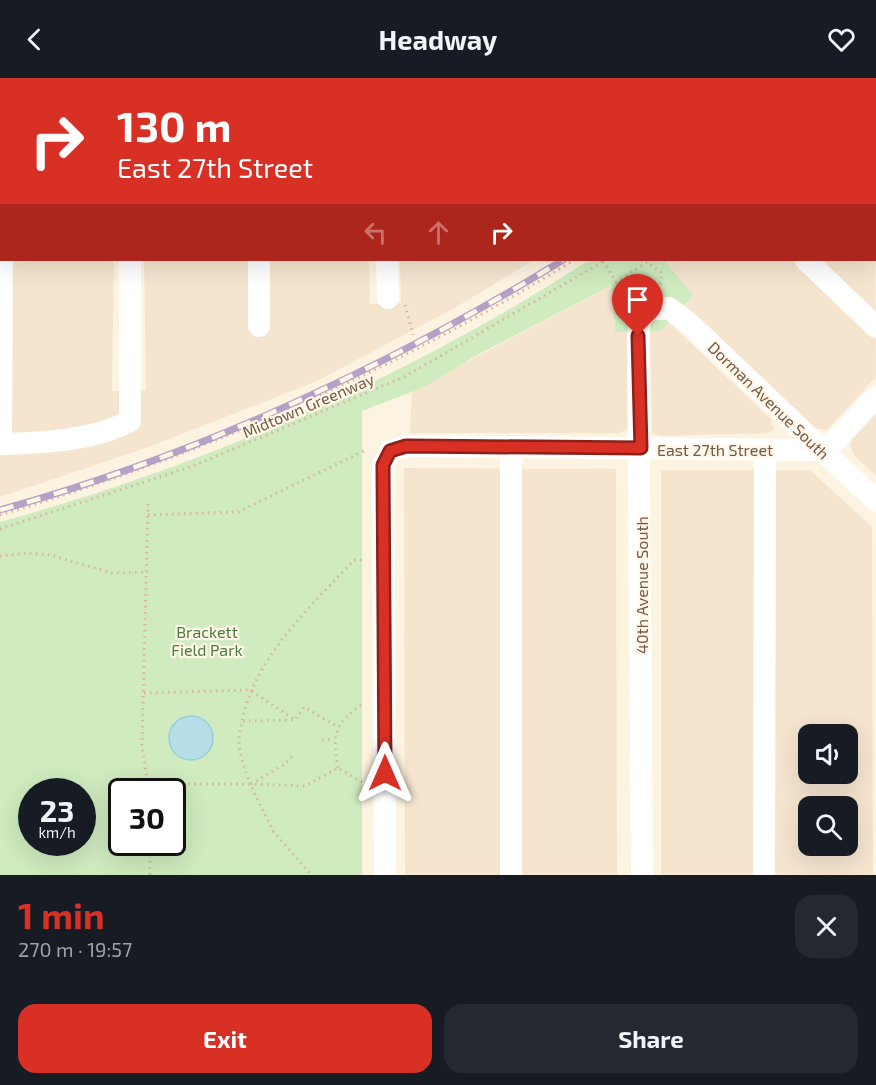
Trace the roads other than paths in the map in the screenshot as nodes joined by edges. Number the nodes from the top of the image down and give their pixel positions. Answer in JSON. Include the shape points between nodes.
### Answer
{"nodes":[{"id":1,"x":2,"y":261,"type":"edge"},
{"id":2,"x":130,"y":261,"type":"edge"},
{"id":3,"x":259,"y":261,"type":"edge"},
{"id":4,"x":387,"y":261,"type":"edge"},
{"id":5,"x":807,"y":261,"type":"edge"},
{"id":6,"x":388,"y":298,"type":"dead end"},
{"id":7,"x":659,"y":299,"type":"joint"},
{"id":8,"x":259,"y":326,"type":"dead end"},
{"id":9,"x":876,"y":327,"type":"edge"},
{"id":10,"x":876,"y":397,"type":"edge"},
{"id":11,"x":1,"y":444,"type":"edge"},
{"id":12,"x":511,"y":447,"type":"junction"},
{"id":13,"x":641,"y":448,"type":"junction"},
{"id":14,"x":765,"y":450,"type":"junction"},
{"id":15,"x":820,"y":450,"type":"junction"},
{"id":16,"x":876,"y":501,"type":"edge"},
{"id":17,"x":385,"y":875,"type":"edge"},
{"id":18,"x":511,"y":875,"type":"edge"},
{"id":19,"x":642,"y":875,"type":"edge"},
{"id":20,"x":764,"y":875,"type":"edge"}],
"edges":[{"from":1,"to":11,"type":"street"},
{"from":2,"to":11,"type":"street","via":[[130,420],[116,428],[63,441]]},
{"from":3,"to":8,"type":"street"},
{"from":4,"to":6,"type":"street"},
{"from":5,"to":9,"type":"street"},
{"from":7,"to":13,"type":"street","name":"40th Avenue South","via":[[640,321]]},
{"from":7,"to":15,"type":"street","name":"Dorman Avenue South"},
{"from":10,"to":15,"type":"street","via":[[836,440]]},
{"from":12,"to":13,"type":"street","name":"East 27th Street"},
{"from":12,"to":17,"type":"street","name":"East 27th Street","via":[[406,446],[390,451],[383,465]]},
{"from":12,"to":18,"type":"street"},
{"from":13,"to":14,"type":"street","name":"East 27th Street"},
{"from":13,"to":19,"type":"street","name":"40th Avenue South"},
{"from":14,"to":15,"type":"street","name":"East 27th Street"},
{"from":14,"to":20,"type":"street"},
{"from":15,"to":16,"type":"street","name":"Dorman Avenue South"}]}
